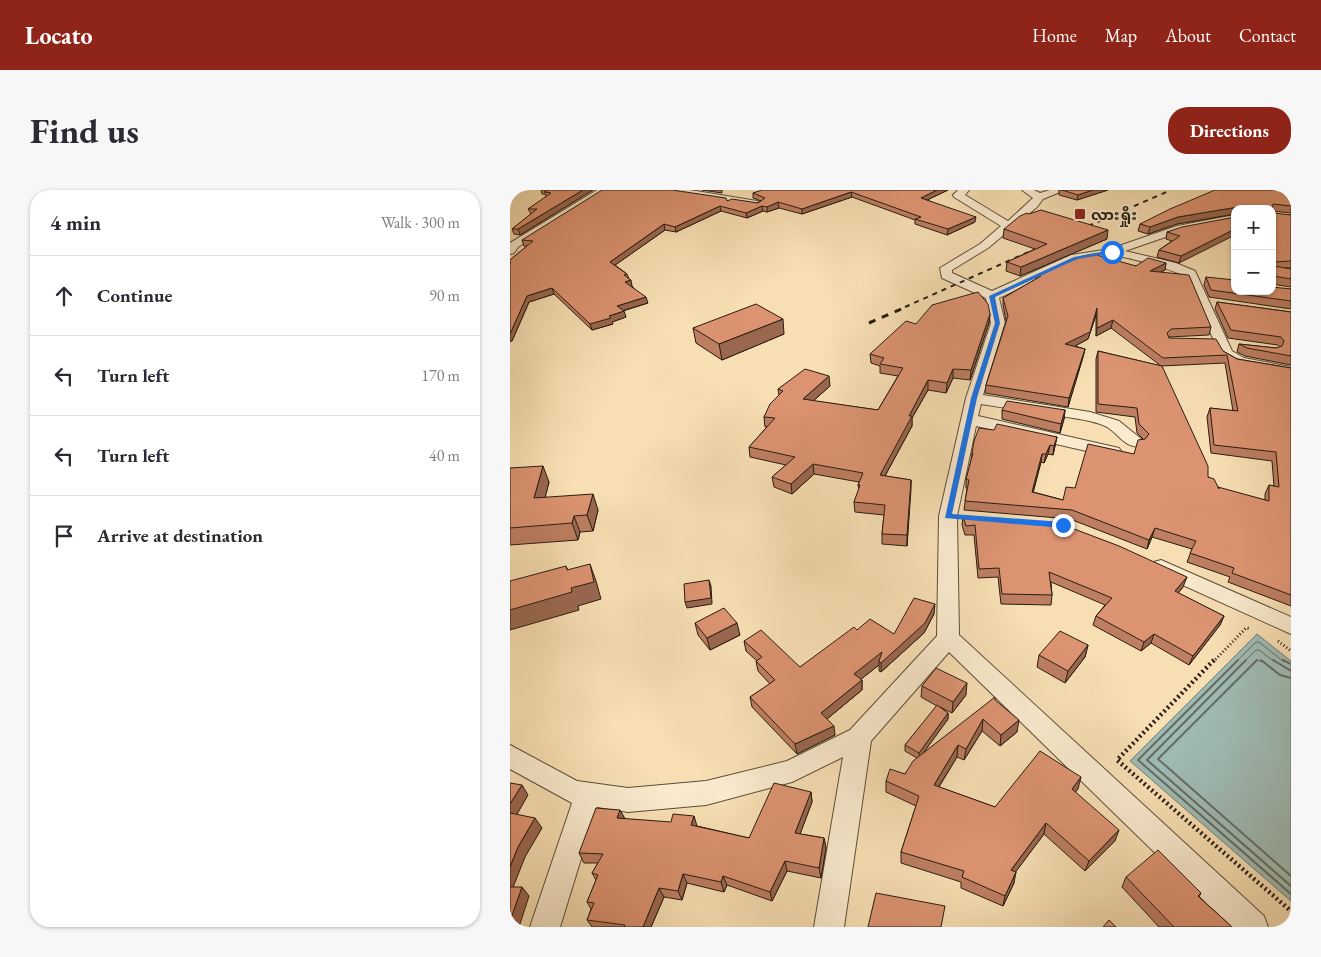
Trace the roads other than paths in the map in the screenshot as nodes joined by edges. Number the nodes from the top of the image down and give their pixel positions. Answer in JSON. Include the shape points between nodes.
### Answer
{"nodes":[{"id":1,"x":604,"y":190,"type":"edge"},
{"id":2,"x":677,"y":190,"type":"edge"},
{"id":3,"x":964,"y":190,"type":"edge"},
{"id":4,"x":1027,"y":190,"type":"edge"},
{"id":5,"x":1060,"y":190,"type":"edge"},
{"id":6,"x":1038,"y":197,"type":"junction"},
{"id":7,"x":759,"y":204,"type":"edge"},
{"id":8,"x":1028,"y":210,"type":"junction"},
{"id":9,"x":986,"y":212,"type":"junction"},
{"id":10,"x":1231,"y":219,"type":"edge"},
{"id":11,"x":1007,"y":226,"type":"junction"},
{"id":12,"x":510,"y":251,"type":"edge"},
{"id":13,"x":1112,"y":252,"type":"junction"},
{"id":14,"x":1191,"y":274,"type":"junction"},
{"id":15,"x":1208,"y":278,"type":"edge"},
{"id":16,"x":992,"y":296,"type":"junction"},
{"id":17,"x":1203,"y":302,"type":"junction"},
{"id":18,"x":1223,"y":305,"type":"edge"},
{"id":19,"x":1201,"y":342,"type":"edge"},
{"id":20,"x":1220,"y":343,"type":"junction"},
{"id":21,"x":1238,"y":346,"type":"edge"},
{"id":22,"x":1291,"y":371,"type":"edge"},
{"id":23,"x":974,"y":398,"type":"junction"},
{"id":24,"x":969,"y":420,"type":"junction"},
{"id":25,"x":1137,"y":442,"type":"edge"},
{"id":26,"x":1117,"y":453,"type":"edge"},
{"id":27,"x":1141,"y":557,"type":"edge"},
{"id":28,"x":1291,"y":626,"type":"edge"},
{"id":29,"x":948,"y":638,"type":"junction"},
{"id":30,"x":860,"y":737,"type":"junction"},
{"id":31,"x":510,"y":757,"type":"edge"},
{"id":32,"x":588,"y":794,"type":"junction"},
{"id":33,"x":545,"y":927,"type":"edge"},
{"id":34,"x":829,"y":927,"type":"edge"},
{"id":35,"x":1253,"y":927,"type":"edge"}],
"edges":[{"from":1,"to":12,"type":"street","via":[[557,217],[514,245]]},
{"from":2,"to":7,"type":"street"},
{"from":3,"to":9,"type":"street","via":[[958,195]]},
{"from":4,"to":6,"type":"street"},
{"from":5,"to":6,"type":"street"},
{"from":6,"to":8,"type":"street"},
{"from":8,"to":9,"type":"street"},
{"from":8,"to":11,"type":"street"},
{"from":9,"to":11,"type":"street"},
{"from":10,"to":13,"type":"street","via":[[1177,229]]},
{"from":11,"to":16,"type":"street","via":[[984,246],[946,268],[946,275]]},
{"from":13,"to":14,"type":"street"},
{"from":13,"to":16,"type":"street","via":[[1075,258]]},
{"from":14,"to":15,"type":"street"},
{"from":14,"to":17,"type":"street"},
{"from":16,"to":23,"type":"street","via":[[998,323]]},
{"from":17,"to":18,"type":"street"},
{"from":17,"to":20,"type":"street"},
{"from":19,"to":20,"type":"street"},
{"from":20,"to":21,"type":"street"},
{"from":20,"to":22,"type":"street","via":[[1226,354],[1240,362]]},
{"from":23,"to":24,"type":"street"},
{"from":23,"to":25,"type":"street","via":[[1084,415],[1113,424]]},
{"from":24,"to":26,"type":"street"},
{"from":24,"to":29,"type":"street","via":[[957,517]]},
{"from":27,"to":28,"type":"street"},
{"from":29,"to":30,"type":"street"},
{"from":29,"to":35,"type":"street"},
{"from":30,"to":32,"type":"street","via":[[792,771],[706,793],[628,800]]},
{"from":30,"to":34,"type":"street"},
{"from":31,"to":32,"type":"street","via":[[573,792]]},
{"from":32,"to":33,"type":"street"}]}
